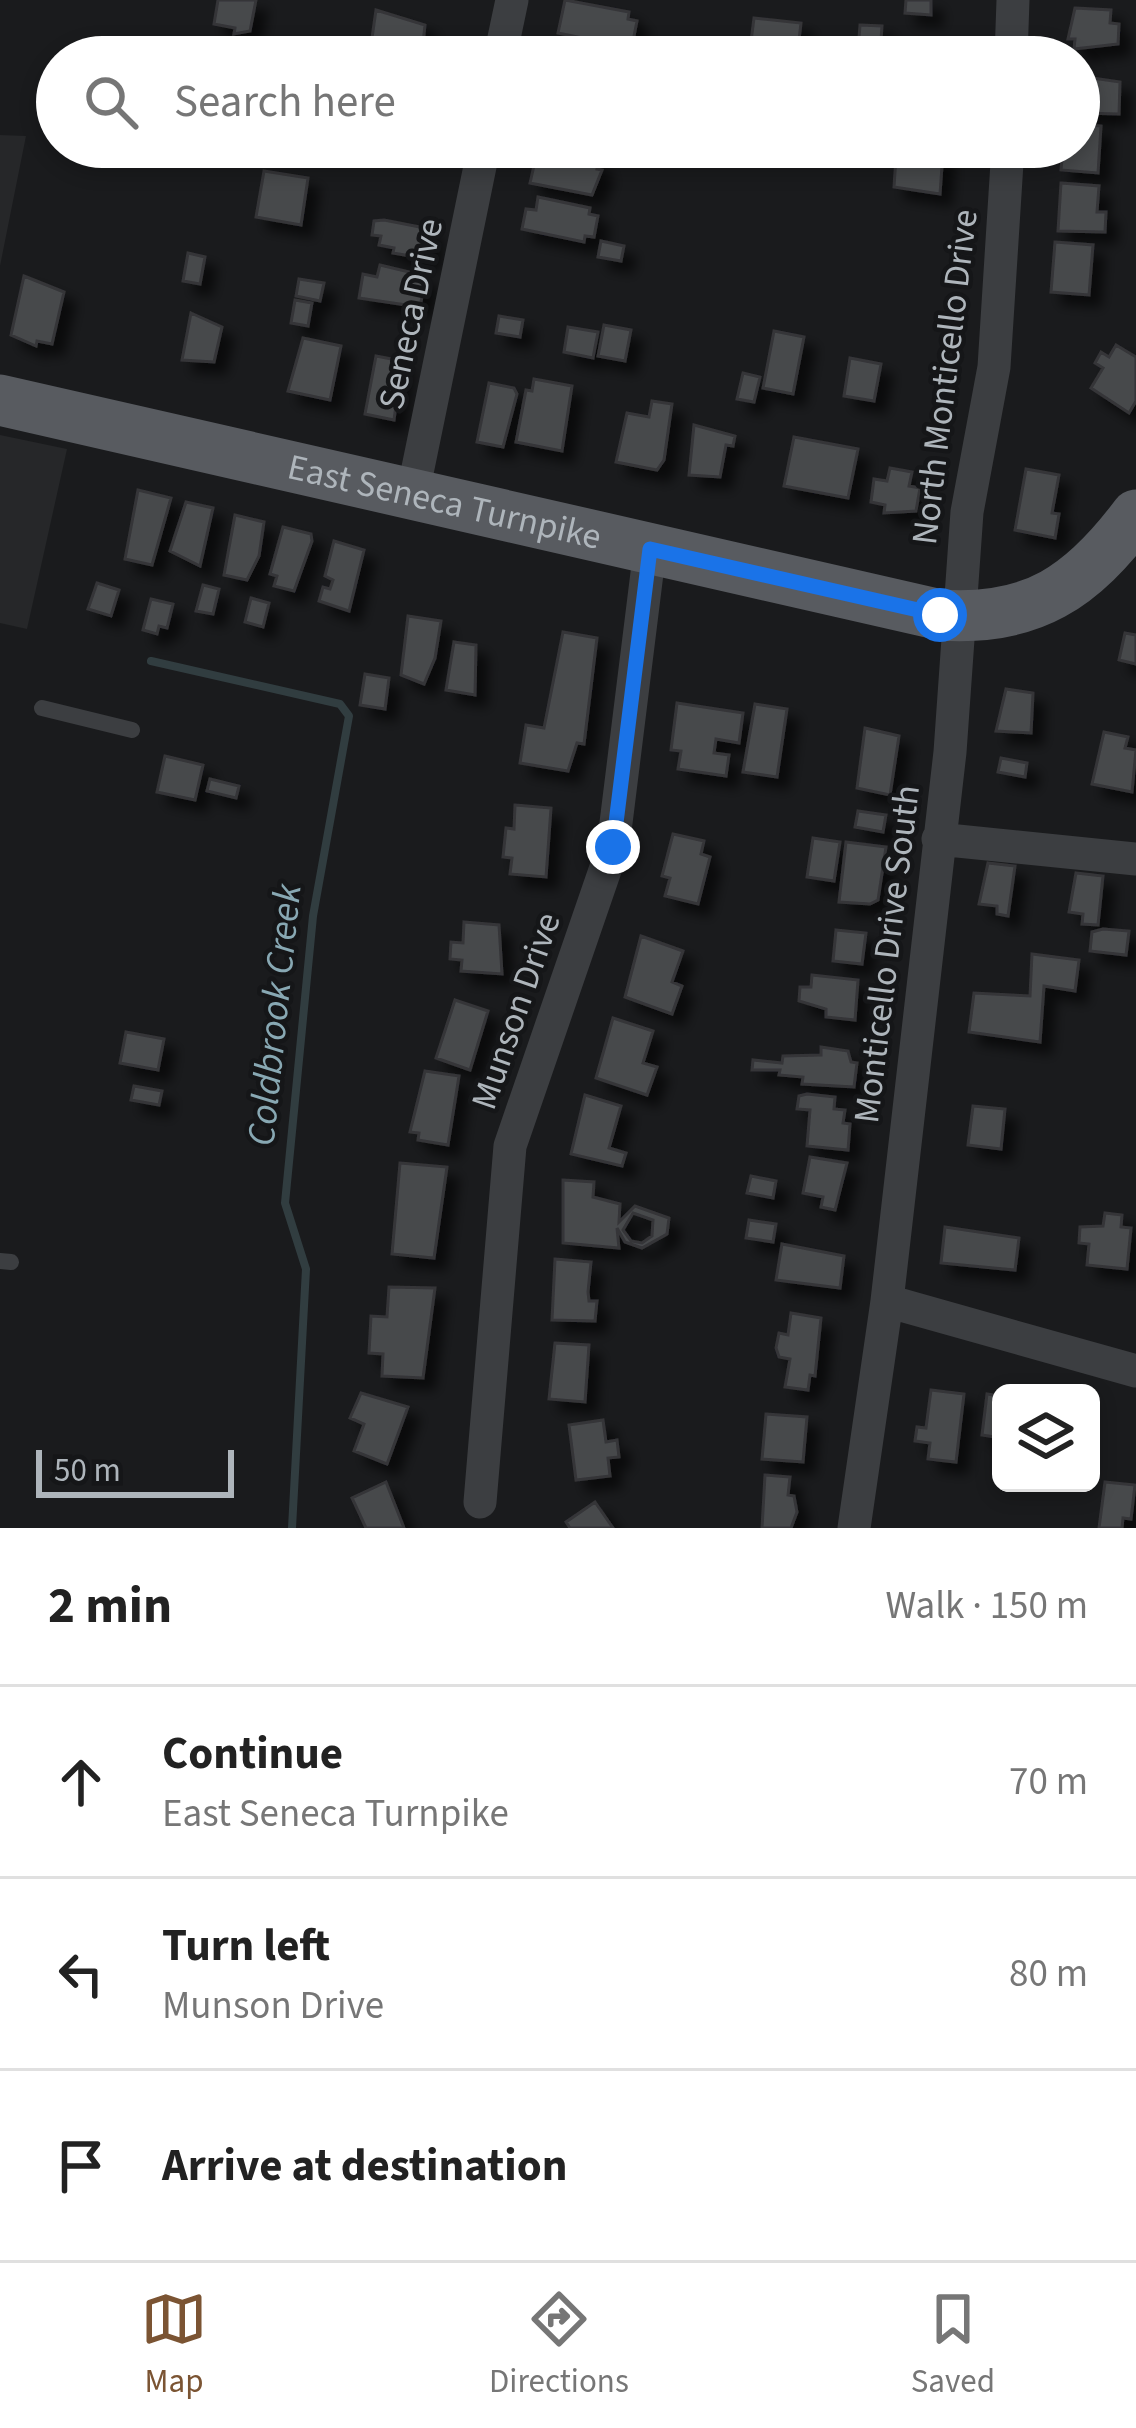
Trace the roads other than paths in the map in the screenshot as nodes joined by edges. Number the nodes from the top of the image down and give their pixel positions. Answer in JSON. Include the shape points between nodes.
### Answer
{"nodes":[{"id":1,"x":512,"y":0,"type":"edge"},
{"id":2,"x":1013,"y":0,"type":"edge"},
{"id":3,"x":504,"y":36,"type":"edge"},
{"id":4,"x":1012,"y":36,"type":"edge"},
{"id":5,"x":480,"y":168,"type":"edge"},
{"id":6,"x":1007,"y":168,"type":"edge"},
{"id":7,"x":0,"y":400,"type":"edge"},
{"id":8,"x":412,"y":496,"type":"junction"},
{"id":9,"x":1136,"y":515,"type":"edge"},
{"id":10,"x":650,"y":549,"type":"junction"},
{"id":11,"x":958,"y":616,"type":"junction"},
{"id":12,"x":42,"y":708,"type":"dead end"},
{"id":13,"x":132,"y":730,"type":"dead end"},
{"id":14,"x":938,"y":839,"type":"junction"},
{"id":15,"x":1136,"y":859,"type":"edge"},
{"id":16,"x":887,"y":1301,"type":"junction"},
{"id":17,"x":1136,"y":1371,"type":"edge"},
{"id":18,"x":480,"y":1502,"type":"dead end"},
{"id":19,"x":854,"y":1528,"type":"edge"}],
"edges":[{"from":1,"to":3,"type":"street"},
{"from":2,"to":4,"type":"street"},
{"from":5,"to":8,"type":"street","name":"Seneca Drive"},
{"from":6,"to":11,"type":"street","name":"North Monticello Drive","via":[[994,368],[967,512]]},
{"from":7,"to":8,"type":"main road","name":"East Seneca Turnpike"},
{"from":8,"to":10,"type":"main road","name":"East Seneca Turnpike"},
{"from":9,"to":11,"type":"main road","name":"East Seneca Turnpike","via":[[1069,586],[1045,600],[999,615]]},
{"from":10,"to":11,"type":"main road","name":"East Seneca Turnpike"},
{"from":10,"to":18,"type":"street","name":"Munson Drive","via":[[613,847],[510,1147]]},
{"from":11,"to":14,"type":"street","name":"Monticello Drive South"},
{"from":12,"to":13,"type":"lane"},
{"from":14,"to":15,"type":"street"},
{"from":14,"to":16,"type":"street","name":"Monticello Drive South"},
{"from":16,"to":17,"type":"street"},
{"from":16,"to":19,"type":"street","name":"Monticello Drive South"}]}
